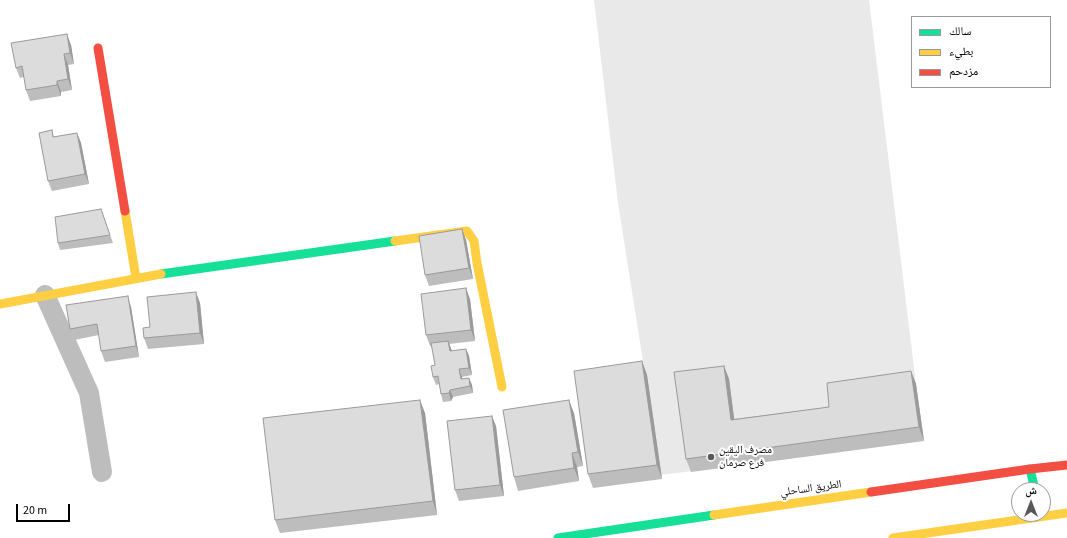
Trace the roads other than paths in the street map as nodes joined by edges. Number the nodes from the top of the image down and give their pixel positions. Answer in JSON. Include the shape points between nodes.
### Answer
{"nodes":[{"id":1,"x":98,"y":48,"type":"dead end"},
{"id":2,"x":136,"y":278,"type":"junction"},
{"id":3,"x":45,"y":295,"type":"junction"},
{"id":4,"x":0,"y":304,"type":"edge"},
{"id":5,"x":502,"y":387,"type":"dead end"},
{"id":6,"x":1067,"y":465,"type":"edge"},
{"id":7,"x":1030,"y":469,"type":"junction"},
{"id":8,"x":102,"y":472,"type":"dead end"},
{"id":9,"x":1033,"y":482,"type":"edge"},
{"id":10,"x":1067,"y":513,"type":"edge"},
{"id":11,"x":1051,"y":514,"type":"edge"},
{"id":12,"x":1011,"y":520,"type":"edge"},
{"id":13,"x":558,"y":538,"type":"edge"},
{"id":14,"x":893,"y":538,"type":"edge"}],
"edges":[{"from":1,"to":2,"type":"main road"},
{"from":2,"to":3,"type":"main road"},
{"from":2,"to":5,"type":"main road","via":[[467,231],[474,241]]},
{"from":3,"to":4,"type":"main road"},
{"from":3,"to":8,"type":"street","via":[[89,393]]},
{"from":6,"to":7,"type":"main road","name":"الطريق الساحلي"},
{"from":7,"to":9,"type":"main road"},
{"from":7,"to":13,"type":"main road","name":"الطريق الساحلي"},
{"from":10,"to":11,"type":"main road"},
{"from":12,"to":14,"type":"main road"}]}
